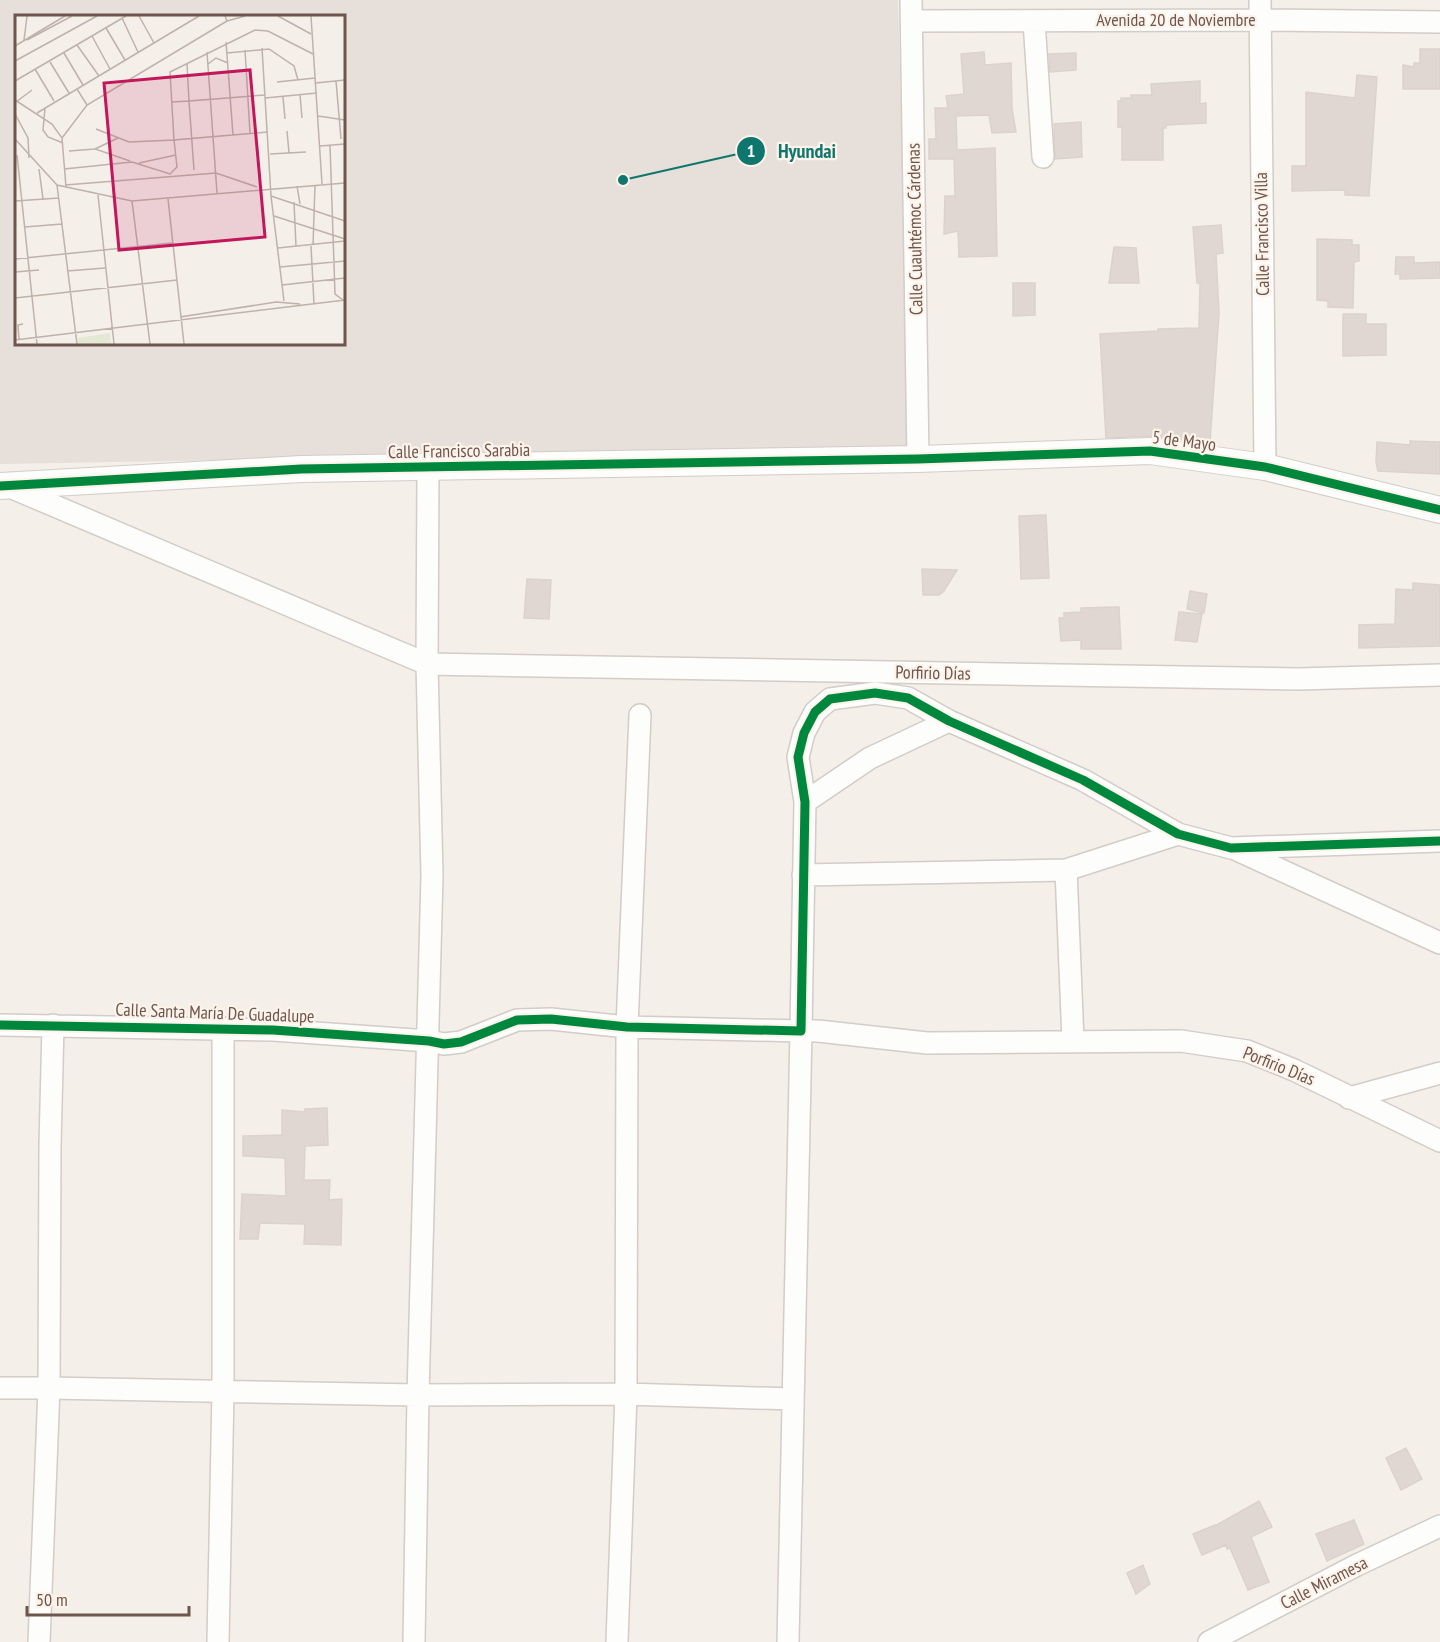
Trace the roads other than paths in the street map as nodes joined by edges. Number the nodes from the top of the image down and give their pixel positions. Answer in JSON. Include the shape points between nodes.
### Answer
{"nodes":[{"id":1,"x":911,"y":0,"type":"edge"},
{"id":2,"x":1260,"y":10,"type":"edge"},
{"id":3,"x":912,"y":21,"type":"junction"},
{"id":4,"x":1034,"y":21,"type":"junction"},
{"id":5,"x":1440,"y":22,"type":"edge"},
{"id":6,"x":1043,"y":157,"type":"dead end"},
{"id":7,"x":918,"y":459,"type":"junction"},
{"id":8,"x":1265,"y":467,"type":"junction"},
{"id":9,"x":428,"y":468,"type":"junction"},
{"id":10,"x":5,"y":486,"type":"edge"},
{"id":11,"x":1440,"y":510,"type":"edge"},
{"id":12,"x":427,"y":664,"type":"junction"},
{"id":13,"x":1440,"y":675,"type":"edge"},
{"id":14,"x":640,"y":715,"type":"dead end"},
{"id":15,"x":949,"y":721,"type":"junction"},
{"id":16,"x":805,"y":802,"type":"junction"},
{"id":17,"x":1178,"y":834,"type":"junction"},
{"id":18,"x":1440,"y":841,"type":"edge"},
{"id":19,"x":1231,"y":848,"type":"junction"},
{"id":20,"x":1066,"y":870,"type":"junction"},
{"id":21,"x":802,"y":875,"type":"junction"},
{"id":22,"x":1440,"y":943,"type":"edge"},
{"id":23,"x":0,"y":1025,"type":"edge"},
{"id":24,"x":53,"y":1025,"type":"junction"},
{"id":25,"x":627,"y":1027,"type":"junction"},
{"id":26,"x":223,"y":1028,"type":"junction"},
{"id":27,"x":809,"y":1031,"type":"junction"},
{"id":28,"x":429,"y":1041,"type":"junction"},
{"id":29,"x":1072,"y":1041,"type":"junction"},
{"id":30,"x":1440,"y":1072,"type":"edge"},
{"id":31,"x":1349,"y":1098,"type":"junction"},
{"id":32,"x":1440,"y":1141,"type":"edge"},
{"id":33,"x":49,"y":1388,"type":"junction"},
{"id":34,"x":0,"y":1389,"type":"edge"},
{"id":35,"x":223,"y":1391,"type":"junction"},
{"id":36,"x":626,"y":1394,"type":"junction"},
{"id":37,"x":418,"y":1395,"type":"junction"},
{"id":38,"x":793,"y":1399,"type":"junction"},
{"id":39,"x":1440,"y":1526,"type":"edge"},
{"id":40,"x":39,"y":1642,"type":"edge"},
{"id":41,"x":218,"y":1642,"type":"edge"},
{"id":42,"x":414,"y":1642,"type":"edge"},
{"id":43,"x":617,"y":1642,"type":"edge"},
{"id":44,"x":788,"y":1642,"type":"edge"},
{"id":45,"x":1209,"y":1642,"type":"edge"}],
"edges":[{"from":1,"to":3,"type":"street","name":"Calle Cuauhtémoc Cárdenas"},
{"from":2,"to":4,"type":"street","name":"Avenida 20 de Noviembre"},
{"from":2,"to":5,"type":"street","name":"Avenida 20 de Noviembre"},
{"from":2,"to":8,"type":"street","name":"Calle Francisco Villa"},
{"from":3,"to":4,"type":"street","name":"Avenida 20 de Noviembre"},
{"from":3,"to":7,"type":"street","name":"Calle Cuauhtémoc Cárdenas"},
{"from":4,"to":6,"type":"street"},
{"from":7,"to":8,"type":"street","name":"5 de Mayo","via":[[1150,451]]},
{"from":7,"to":9,"type":"street","name":"Calle Francisco Sarabia"},
{"from":8,"to":11,"type":"street","name":"5 de Mayo"},
{"from":9,"to":10,"type":"street","name":"Calle Francisco Sarabia","via":[[302,469]]},
{"from":9,"to":12,"type":"street"},
{"from":10,"to":12,"type":"street"},
{"from":12,"to":13,"type":"street","name":"Porfirio Días","via":[[1298,679]]},
{"from":12,"to":28,"type":"street","via":[[432,876]]},
{"from":14,"to":25,"type":"street"},
{"from":15,"to":16,"type":"street","via":[[870,758]]},
{"from":15,"to":16,"type":"street","via":[[908,698],[875,693],[830,699],[814,712],[798,757]]},
{"from":15,"to":17,"type":"street","via":[[1083,780]]},
{"from":16,"to":21,"type":"street"},
{"from":17,"to":19,"type":"street"},
{"from":17,"to":20,"type":"street"},
{"from":18,"to":19,"type":"street"},
{"from":19,"to":22,"type":"street"},
{"from":20,"to":21,"type":"street"},
{"from":20,"to":29,"type":"street"},
{"from":21,"to":27,"type":"street"},
{"from":23,"to":24,"type":"street","name":"Calle Santa María De Guadalupe"},
{"from":24,"to":26,"type":"street","name":"Calle Santa María De Guadalupe"},
{"from":24,"to":33,"type":"street"},
{"from":25,"to":27,"type":"street","name":"Porfirio Días"},
{"from":25,"to":28,"type":"street","name":"Calle Santa María De Guadalupe","via":[[551,1019],[517,1020],[461,1042]]},
{"from":25,"to":36,"type":"street"},
{"from":26,"to":28,"type":"street","name":"Calle Santa María De Guadalupe"},
{"from":26,"to":35,"type":"street"},
{"from":27,"to":29,"type":"street","name":"Porfirio Días","via":[[927,1043]]},
{"from":27,"to":38,"type":"street"},
{"from":28,"to":37,"type":"street"},
{"from":29,"to":31,"type":"street","name":"Porfirio Días","via":[[1181,1041],[1247,1051]]},
{"from":30,"to":31,"type":"street"},
{"from":31,"to":32,"type":"street","name":"Porfirio Días"},
{"from":33,"to":34,"type":"street"},
{"from":33,"to":35,"type":"street"},
{"from":33,"to":40,"type":"street"},
{"from":35,"to":37,"type":"street"},
{"from":35,"to":41,"type":"street"},
{"from":36,"to":37,"type":"street"},
{"from":36,"to":38,"type":"street"},
{"from":36,"to":43,"type":"street"},
{"from":37,"to":42,"type":"street"},
{"from":38,"to":44,"type":"street"},
{"from":39,"to":45,"type":"street","name":"Calle Miramesa"}]}
